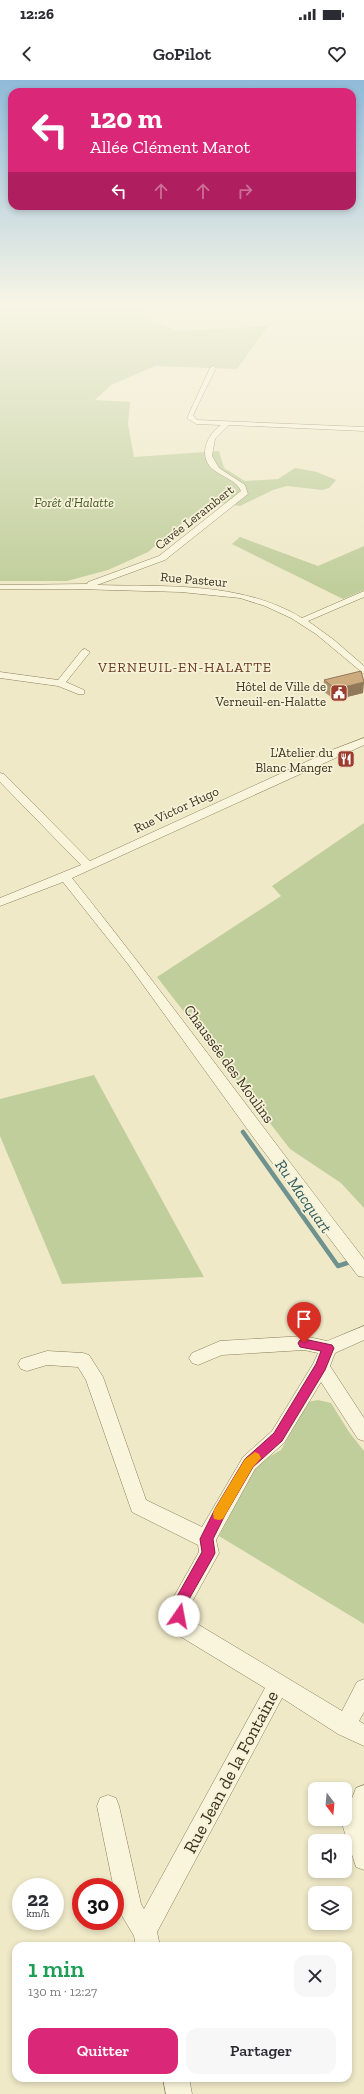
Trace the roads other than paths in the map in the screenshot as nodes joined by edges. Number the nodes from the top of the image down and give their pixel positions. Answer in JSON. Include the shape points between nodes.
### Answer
{"nodes":[{"id":1,"x":198,"y":400,"type":"edge"},
{"id":2,"x":227,"y":424,"type":"junction"},
{"id":3,"x":364,"y":429,"type":"edge"},
{"id":4,"x":0,"y":586,"type":"edge"},
{"id":5,"x":87,"y":586,"type":"junction"},
{"id":6,"x":364,"y":594,"type":"edge"},
{"id":7,"x":300,"y":621,"type":"junction"},
{"id":8,"x":85,"y":652,"type":"dead end"},
{"id":9,"x":364,"y":671,"type":"edge"},
{"id":10,"x":0,"y":675,"type":"edge"},
{"id":11,"x":60,"y":683,"type":"junction"},
{"id":12,"x":82,"y":692,"type":"dead end"},
{"id":13,"x":364,"y":741,"type":"edge"},
{"id":14,"x":0,"y":776,"type":"edge"},
{"id":15,"x":88,"y":866,"type":"junction"},
{"id":16,"x":65,"y":877,"type":"junction"},
{"id":17,"x":0,"y":902,"type":"edge"},
{"id":18,"x":364,"y":1271,"type":"edge"},
{"id":19,"x":364,"y":1333,"type":"edge"},
{"id":20,"x":328,"y":1348,"type":"junction"},
{"id":21,"x":198,"y":1358,"type":"dead end"},
{"id":22,"x":27,"y":1364,"type":"dead end"},
{"id":23,"x":321,"y":1366,"type":"junction"},
{"id":24,"x":364,"y":1433,"type":"edge"},
{"id":25,"x":206,"y":1539,"type":"junction"},
{"id":26,"x":278,"y":1684,"type":"junction"},
{"id":27,"x":364,"y":1689,"type":"edge"},
{"id":28,"x":355,"y":1730,"type":"edge"},
{"id":29,"x":364,"y":1796,"type":"edge"},
{"id":30,"x":108,"y":1806,"type":"dead end"},
{"id":31,"x":364,"y":1859,"type":"edge"},
{"id":32,"x":146,"y":1939,"type":"edge"},
{"id":33,"x":177,"y":2082,"type":"edge"},
{"id":34,"x":179,"y":2094,"type":"edge"}],
"edges":[{"from":1,"to":2,"type":"street","via":[[190,417],[196,422]]},
{"from":2,"to":3,"type":"street"},
{"from":2,"to":5,"type":"street","name":"Cavée Lerambert","via":[[216,432],[211,440],[210,460],[221,472],[246,490],[243,494],[162,558]]},
{"from":4,"to":5,"type":"street","name":"Rue Pasteur"},
{"from":5,"to":7,"type":"street","name":"Rue Pasteur","via":[[187,590],[229,595],[267,604]]},
{"from":6,"to":7,"type":"street"},
{"from":7,"to":9,"type":"street","name":"Rue Pasteur","via":[[330,641]]},
{"from":8,"to":11,"type":"street","via":[[75,664],[70,676]]},
{"from":10,"to":11,"type":"street"},
{"from":11,"to":12,"type":"street"},
{"from":13,"to":15,"type":"street","name":"Rue Victor Hugo"},
{"from":14,"to":15,"type":"street"},
{"from":15,"to":16,"type":"street","name":"Rue Victor Hugo"},
{"from":16,"to":17,"type":"street","name":"Rue Victor Hugo"},
{"from":16,"to":18,"type":"street","name":"Chaussée des Moulins","via":[[132,961],[261,1137]]},
{"from":19,"to":20,"type":"street"},
{"from":20,"to":21,"type":"street","via":[[304,1343],[220,1348]]},
{"from":20,"to":23,"type":"street"},
{"from":22,"to":25,"type":"street","via":[[47,1358],[83,1360],[94,1377],[140,1506]]},
{"from":23,"to":24,"type":"street"},
{"from":23,"to":25,"type":"street","via":[[278,1437],[249,1463]]},
{"from":25,"to":26,"type":"street","via":[[209,1553],[178,1607],[180,1625]]},
{"from":26,"to":28,"type":"street","name":"Rue Jean de la Fontaine"},
{"from":26,"to":32,"type":"street","name":"Rue Jean de la Fontaine"},
{"from":27,"to":28,"type":"street","name":"Rue Jean de la Fontaine"},
{"from":29,"to":31,"type":"street","via":[[353,1824]]},
{"from":30,"to":32,"type":"street","via":[[130,1909]]},
{"from":33,"to":34,"type":"street"}]}
